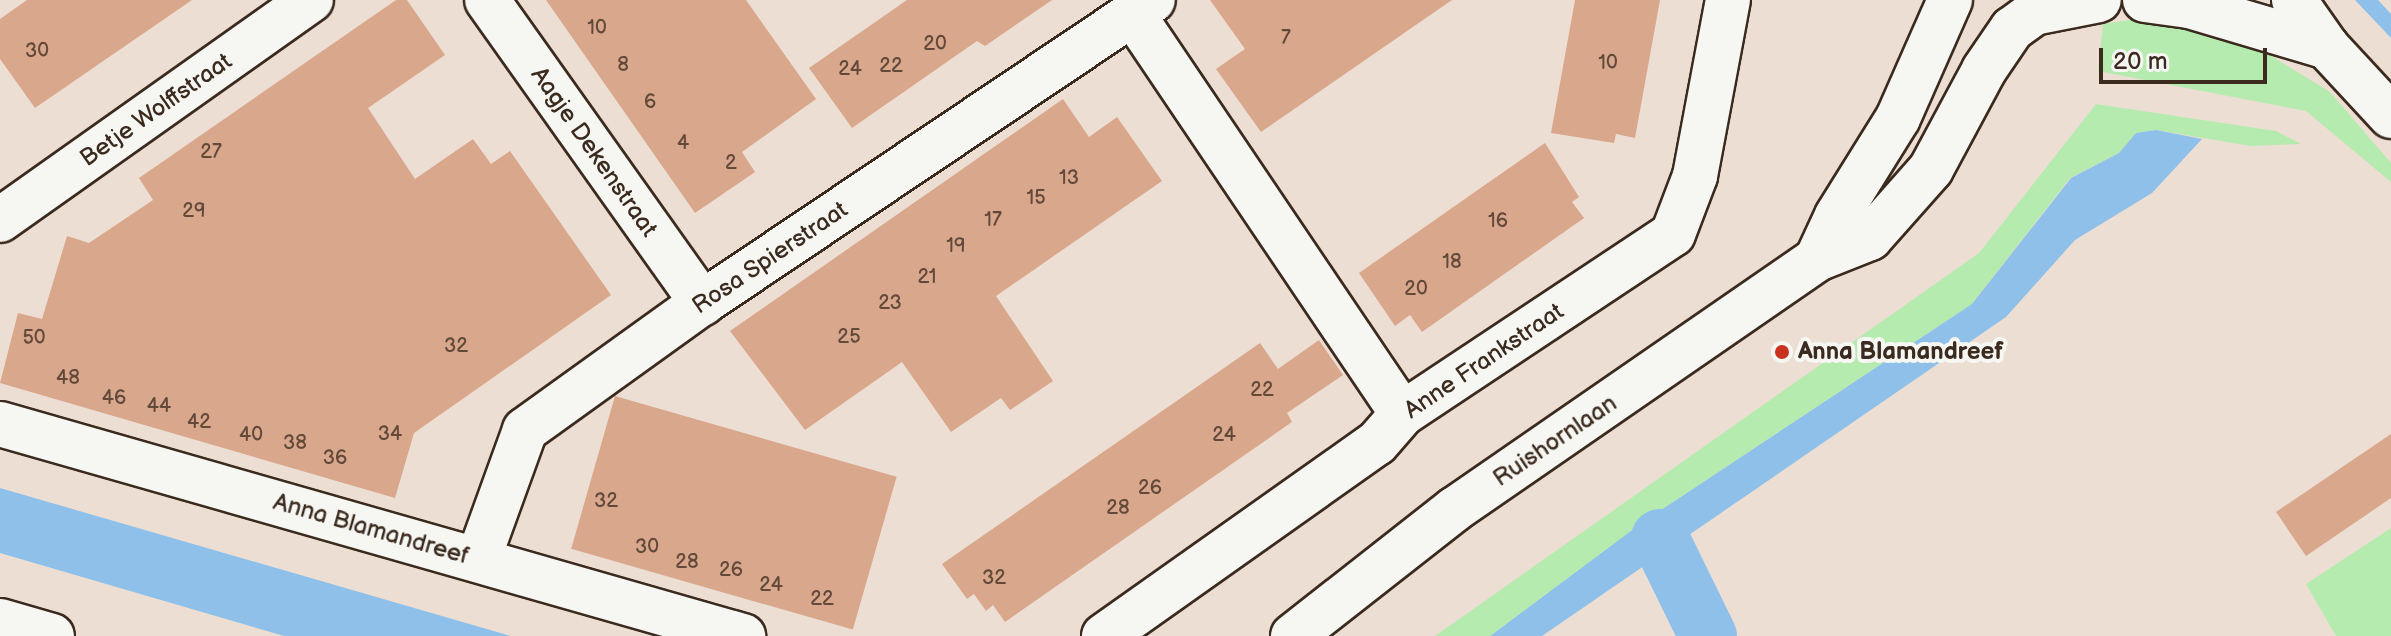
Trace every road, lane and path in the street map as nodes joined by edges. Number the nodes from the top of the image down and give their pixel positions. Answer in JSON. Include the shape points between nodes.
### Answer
{"nodes":[{"id":1,"x":311,"y":0,"type":"edge"},
{"id":2,"x":487,"y":0,"type":"edge"},
{"id":3,"x":1728,"y":0,"type":"edge"},
{"id":4,"x":1950,"y":0,"type":"edge"},
{"id":5,"x":2099,"y":0,"type":"edge"},
{"id":6,"x":2145,"y":0,"type":"edge"},
{"id":7,"x":2294,"y":0,"type":"edge"},
{"id":8,"x":2031,"y":4,"type":"edge"},
{"id":9,"x":1142,"y":6,"type":"edge"},
{"id":10,"x":2327,"y":47,"type":"junction"},
{"id":11,"x":2391,"y":116,"type":"edge"},
{"id":12,"x":0,"y":220,"type":"edge"},
{"id":13,"x":1817,"y":259,"type":"junction"},
{"id":14,"x":702,"y":303,"type":"junction"},
{"id":15,"x":1402,"y":414,"type":"junction"},
{"id":16,"x":0,"y":424,"type":"edge"},
{"id":17,"x":478,"y":560,"type":"junction"},
{"id":18,"x":0,"y":621,"type":"edge"},
{"id":19,"x":1289,"y":634,"type":"edge"},
{"id":20,"x":52,"y":636,"type":"edge"},
{"id":21,"x":743,"y":636,"type":"edge"},
{"id":22,"x":1104,"y":636,"type":"edge"}],
"edges":[{"from":1,"to":12,"type":"street","name":"Betje Wolffstraat"},
{"from":2,"to":14,"type":"street","name":"Aagje Dekenstraat"},
{"from":3,"to":15,"type":"street","name":"Anne Frankstraat","via":[[1695,176],[1673,234]]},
{"from":4,"to":13,"type":"street","via":[[1898,118],[1837,216]]},
{"from":5,"to":8,"type":"street"},
{"from":6,"to":10,"type":"street","via":[[2189,6]]},
{"from":7,"to":10,"type":"street"},
{"from":8,"to":13,"type":"street","name":"Ruishornlaan","via":[[1998,47],[1931,169],[1901,207],[1870,238]]},
{"from":9,"to":14,"type":"street","name":"Rosa Spierstraat"},
{"from":9,"to":15,"type":"street","name":"Rosa Spierstraat"},
{"from":10,"to":11,"type":"street"},
{"from":13,"to":19,"type":"street","name":"Ruishornlaan","via":[[1455,509]]},
{"from":14,"to":17,"type":"street","name":"Rosa Spierstraat","via":[[525,430]]},
{"from":15,"to":22,"type":"street","name":"Anne Frankstraat","via":[[1377,443]]},
{"from":16,"to":17,"type":"street","name":"Anna Blamandreef"},
{"from":17,"to":21,"type":"street","name":"Anna Blamandreef"},
{"from":18,"to":20,"type":"street"}]}
